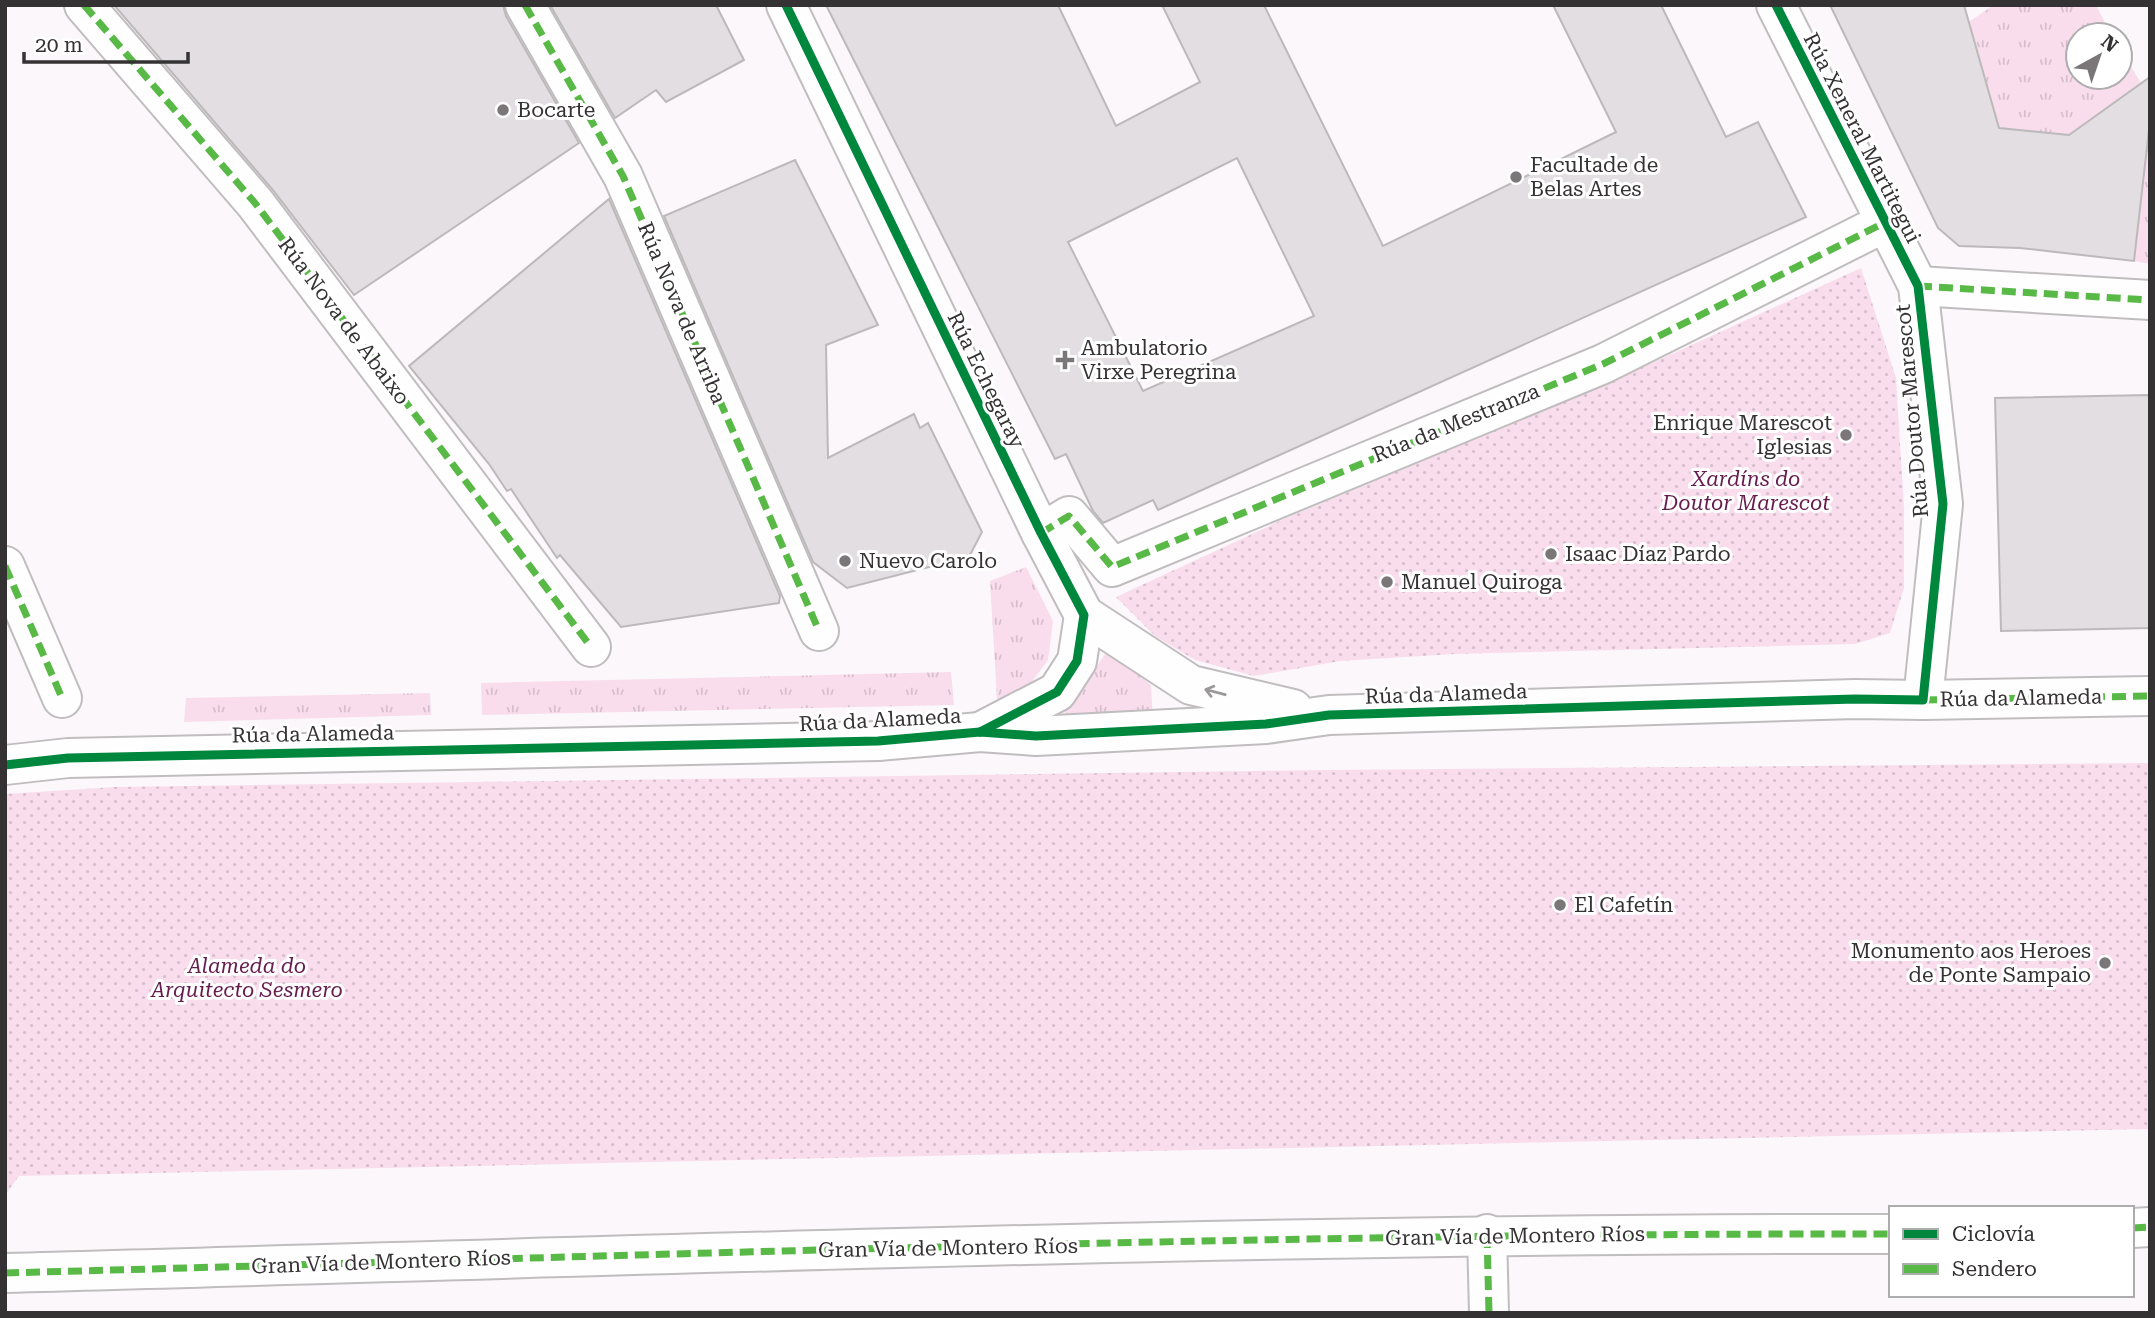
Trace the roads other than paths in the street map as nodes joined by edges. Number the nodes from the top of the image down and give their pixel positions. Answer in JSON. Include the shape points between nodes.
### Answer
{"nodes":[{"id":1,"x":84,"y":5,"type":"edge"},
{"id":2,"x":525,"y":5,"type":"edge"},
{"id":3,"x":786,"y":5,"type":"edge"},
{"id":4,"x":1776,"y":5,"type":"edge"},
{"id":5,"x":1884,"y":223,"type":"junction"},
{"id":6,"x":1918,"y":286,"type":"junction"},
{"id":7,"x":2150,"y":300,"type":"edge"},
{"id":8,"x":1041,"y":533,"type":"junction"},
{"id":9,"x":5,"y":566,"type":"edge"},
{"id":10,"x":1084,"y":615,"type":"junction"},
{"id":11,"x":819,"y":631,"type":"dead end"},
{"id":12,"x":591,"y":647,"type":"dead end"},
{"id":13,"x":2150,"y":696,"type":"edge"},
{"id":14,"x":62,"y":698,"type":"dead end"},
{"id":15,"x":1923,"y":701,"type":"junction"},
{"id":16,"x":1329,"y":715,"type":"junction"},
{"id":17,"x":980,"y":733,"type":"junction"},
{"id":18,"x":5,"y":765,"type":"edge"},
{"id":19,"x":1487,"y":1234,"type":"junction"},
{"id":20,"x":1889,"y":1234,"type":"edge"},
{"id":21,"x":5,"y":1273,"type":"edge"},
{"id":22,"x":1489,"y":1313,"type":"edge"}],
"edges":[{"from":1,"to":12,"type":"street","name":"Rúa Nova de Abaixo","via":[[256,203]]},
{"from":2,"to":11,"type":"street","name":"Rúa Nova de Arriba","via":[[624,176]]},
{"from":3,"to":8,"type":"street","name":"Rúa Echegaray"},
{"from":4,"to":5,"type":"street","name":"Rúa Xeneral Martitegui"},
{"from":5,"to":6,"type":"street","name":"Rúa Xeneral Martitegui"},
{"from":5,"to":8,"type":"street","name":"Rúa da Mestranza","via":[[1603,364],[1112,567],[1069,516]]},
{"from":6,"to":7,"type":"street"},
{"from":6,"to":15,"type":"street","name":"Rúa Doutor Marescot","via":[[1943,504]]},
{"from":8,"to":10,"type":"street","name":"Rúa Echegaray"},
{"from":9,"to":14,"type":"street"},
{"from":16,"to":10,"type":"street","name":"Rúa Echegaray","one_way":true,"via":[[1251,702],[1191,685]]},
{"from":10,"to":17,"type":"street","via":[[1077,660],[1056,692]]},
{"from":13,"to":15,"type":"street","name":"Rúa da Alameda"},
{"from":15,"to":16,"type":"street","name":"Rúa da Alameda","via":[[1855,699]]},
{"from":16,"to":17,"type":"street","name":"Rúa da Alameda","via":[[1266,724],[1036,736]]},
{"from":17,"to":18,"type":"street","name":"Rúa da Alameda","via":[[878,741],[68,758]]},
{"from":19,"to":20,"type":"street","name":"Gran Vía de Montero Ríos"},
{"from":19,"to":21,"type":"street","name":"Gran Vía de Montero Ríos"},
{"from":19,"to":22,"type":"street"}]}
